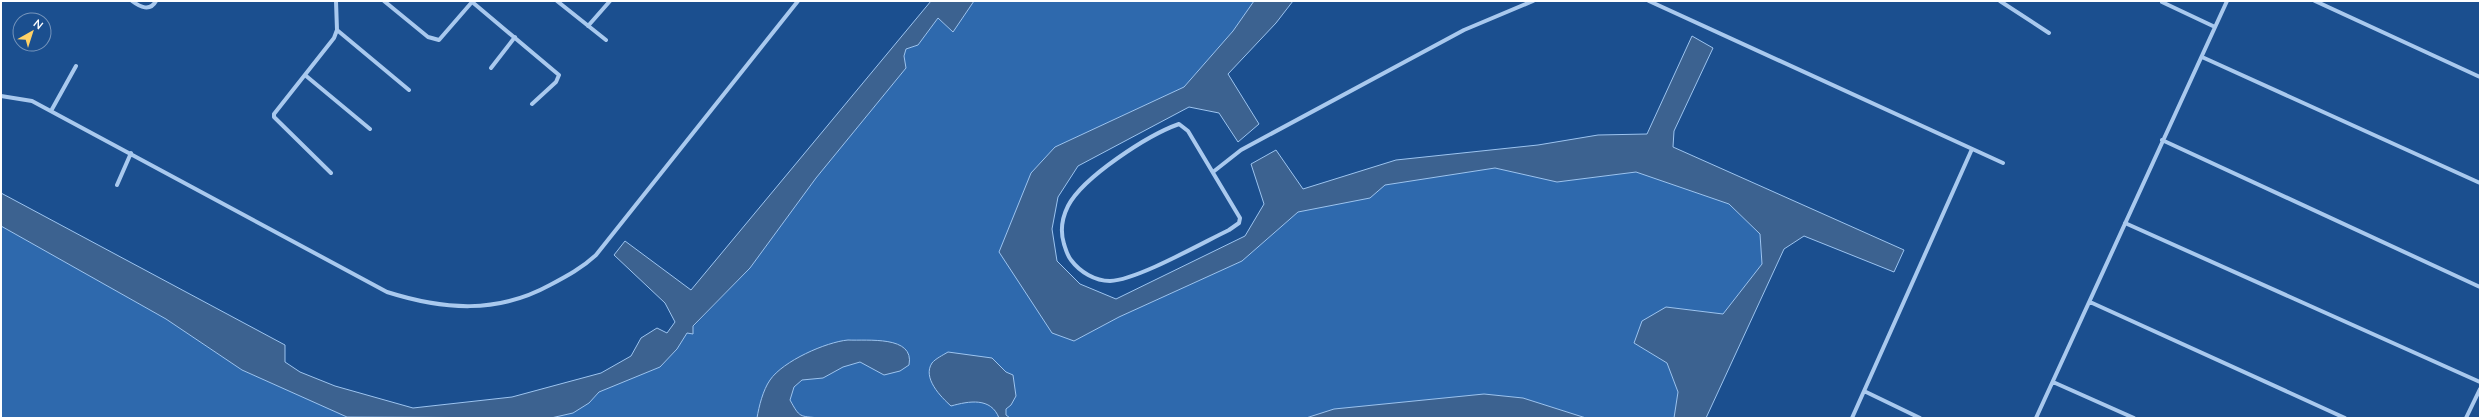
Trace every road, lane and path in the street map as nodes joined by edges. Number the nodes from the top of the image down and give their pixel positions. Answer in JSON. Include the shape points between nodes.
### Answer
{"nodes":[{"id":1,"x":132,"y":1,"type":"edge"},
{"id":2,"x":156,"y":1,"type":"edge"},
{"id":3,"x":336,"y":1,"type":"edge"},
{"id":4,"x":384,"y":1,"type":"edge"},
{"id":5,"x":557,"y":1,"type":"edge"},
{"id":6,"x":610,"y":1,"type":"edge"},
{"id":7,"x":798,"y":1,"type":"edge"},
{"id":8,"x":1533,"y":1,"type":"edge"},
{"id":9,"x":1649,"y":1,"type":"edge"},
{"id":10,"x":2000,"y":1,"type":"edge"},
{"id":11,"x":2227,"y":1,"type":"edge"},
{"id":12,"x":2316,"y":1,"type":"edge"},
{"id":13,"x":472,"y":2,"type":"edge"},
{"id":14,"x":2162,"y":2,"type":"edge"},
{"id":15,"x":588,"y":26,"type":"junction"},
{"id":16,"x":2215,"y":27,"type":"junction"},
{"id":17,"x":337,"y":30,"type":"junction"},
{"id":18,"x":2049,"y":33,"type":"dead end"},
{"id":19,"x":515,"y":37,"type":"junction"},
{"id":20,"x":606,"y":40,"type":"dead end"},
{"id":21,"x":2202,"y":57,"type":"junction"},
{"id":22,"x":76,"y":66,"type":"dead end"},
{"id":23,"x":491,"y":68,"type":"dead end"},
{"id":24,"x":305,"y":75,"type":"junction"},
{"id":25,"x":2480,"y":77,"type":"edge"},
{"id":26,"x":409,"y":90,"type":"dead end"},
{"id":27,"x":1,"y":96,"type":"edge"},
{"id":28,"x":532,"y":104,"type":"dead end"},
{"id":29,"x":51,"y":111,"type":"junction"},
{"id":30,"x":370,"y":129,"type":"dead end"},
{"id":31,"x":2162,"y":140,"type":"junction"},
{"id":32,"x":1972,"y":149,"type":"junction"},
{"id":33,"x":131,"y":153,"type":"junction"},
{"id":34,"x":2004,"y":163,"type":"dead end"},
{"id":35,"x":1213,"y":172,"type":"junction"},
{"id":36,"x":331,"y":173,"type":"dead end"},
{"id":37,"x":2480,"y":183,"type":"edge"},
{"id":38,"x":117,"y":184,"type":"dead end"},
{"id":39,"x":2125,"y":223,"type":"junction"},
{"id":40,"x":2480,"y":287,"type":"edge"},
{"id":41,"x":2090,"y":302,"type":"junction"},
{"id":42,"x":2053,"y":382,"type":"junction"},
{"id":43,"x":2480,"y":382,"type":"edge"},
{"id":44,"x":2480,"y":389,"type":"edge"},
{"id":45,"x":1864,"y":391,"type":"junction"},
{"id":46,"x":1852,"y":418,"type":"edge"},
{"id":47,"x":1920,"y":418,"type":"edge"},
{"id":48,"x":2036,"y":418,"type":"edge"},
{"id":49,"x":2134,"y":418,"type":"edge"},
{"id":50,"x":2345,"y":418,"type":"edge"},
{"id":51,"x":2466,"y":418,"type":"edge"}],
"edges":[{"from":1,"to":2,"type":"street","via":[[148,8]]},
{"from":3,"to":17,"type":"street"},
{"from":4,"to":13,"type":"street","via":[[428,37],[439,40]]},
{"from":5,"to":15,"type":"street"},
{"from":6,"to":15,"type":"street"},
{"from":7,"to":33,"type":"street","via":[[596,255],[575,272],[536,293],[506,303],[468,308],[442,306],[416,302],[387,292]]},
{"from":8,"to":35,"type":"street","via":[[1464,30],[1241,150]]},
{"from":9,"to":32,"type":"street"},
{"from":10,"to":18,"type":"street"},
{"from":11,"to":16,"type":"street"},
{"from":12,"to":25,"type":"street"},
{"from":13,"to":19,"type":"street"},
{"from":14,"to":16,"type":"street"},
{"from":15,"to":20,"type":"street"},
{"from":16,"to":21,"type":"street"},
{"from":17,"to":24,"type":"street","via":[[334,38]]},
{"from":17,"to":26,"type":"street"},
{"from":19,"to":23,"type":"street"},
{"from":19,"to":28,"type":"street","via":[[558,74],[556,82]]},
{"from":21,"to":31,"type":"street"},
{"from":21,"to":37,"type":"street"},
{"from":22,"to":29,"type":"street"},
{"from":24,"to":30,"type":"street"},
{"from":24,"to":36,"type":"street","via":[[276,110],[274,117]]},
{"from":27,"to":29,"type":"street","via":[[32,101]]},
{"from":29,"to":33,"type":"street"},
{"from":31,"to":39,"type":"street"},
{"from":31,"to":40,"type":"street"},
{"from":32,"to":34,"type":"street"},
{"from":32,"to":45,"type":"street"},
{"from":33,"to":38,"type":"street"},
{"from":35,"to":35,"type":"street","via":[[1240,218],[1236,227],[1118,280],[1095,279],[1067,256],[1062,238],[1062,225],[1068,204],[1078,191],[1120,157],[1173,126],[1179,124],[1186,127]]},
{"from":39,"to":41,"type":"street"},
{"from":39,"to":43,"type":"street"},
{"from":41,"to":42,"type":"street"},
{"from":41,"to":50,"type":"street"},
{"from":42,"to":48,"type":"street"},
{"from":42,"to":49,"type":"street"},
{"from":44,"to":51,"type":"street"},
{"from":45,"to":46,"type":"street"},
{"from":45,"to":47,"type":"street"}]}
